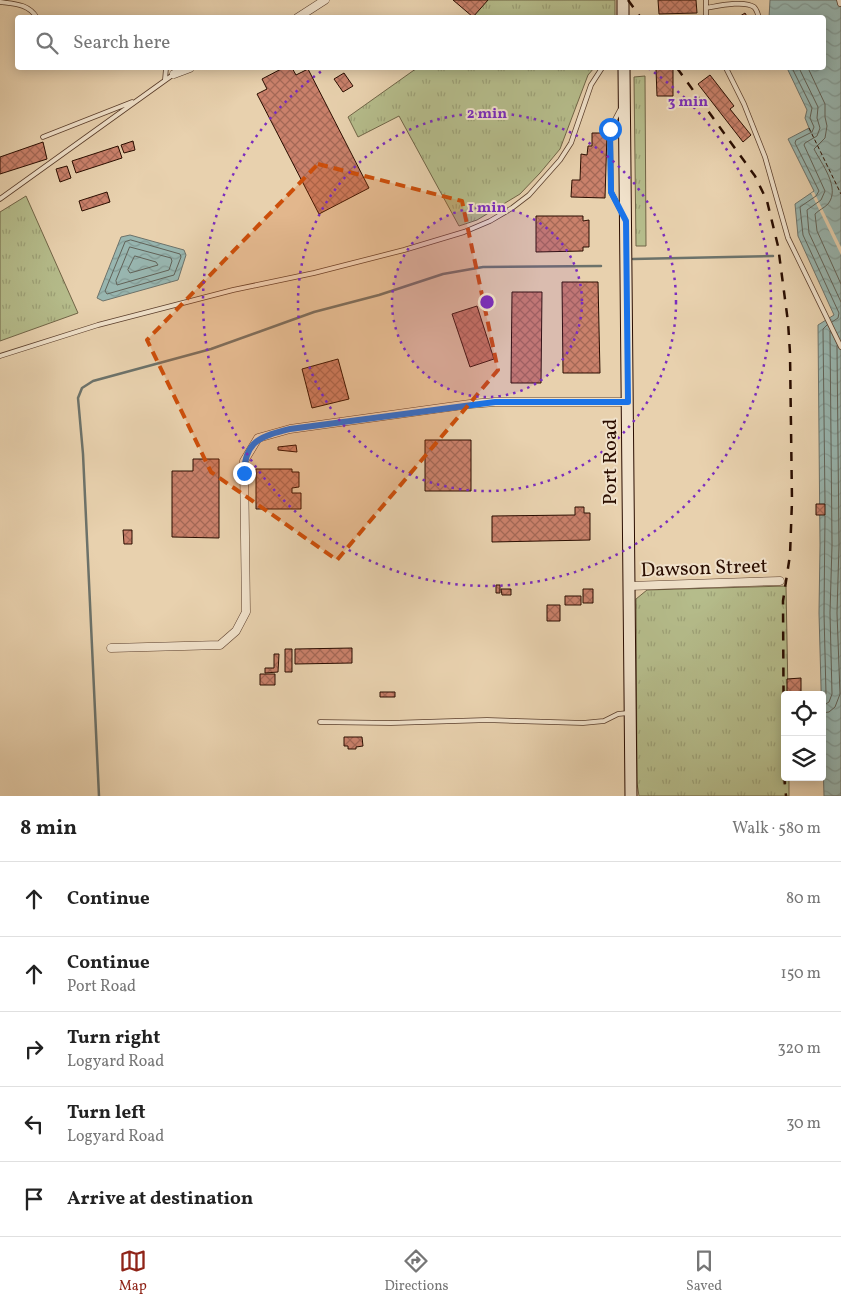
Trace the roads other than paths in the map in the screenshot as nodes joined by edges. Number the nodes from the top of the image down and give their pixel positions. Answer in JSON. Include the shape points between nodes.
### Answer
{"nodes":[{"id":1,"x":325,"y":0,"type":"edge"},
{"id":2,"x":623,"y":0,"type":"edge"},
{"id":3,"x":706,"y":0,"type":"edge"},
{"id":4,"x":0,"y":2,"type":"edge"},
{"id":5,"x":706,"y":8,"type":"junction"},
{"id":6,"x":36,"y":15,"type":"edge"},
{"id":7,"x":302,"y":15,"type":"edge"},
{"id":8,"x":623,"y":15,"type":"edge"},
{"id":9,"x":706,"y":15,"type":"edge"},
{"id":10,"x":758,"y":15,"type":"edge"},
{"id":11,"x":166,"y":70,"type":"edge"},
{"id":12,"x":185,"y":70,"type":"edge"},
{"id":13,"x":601,"y":70,"type":"edge"},
{"id":14,"x":624,"y":70,"type":"edge"},
{"id":15,"x":727,"y":70,"type":"edge"},
{"id":16,"x":174,"y":74,"type":"joint"},
{"id":17,"x":165,"y":80,"type":"junction"},
{"id":18,"x":138,"y":100,"type":"junction"},
{"id":19,"x":43,"y":137,"type":"dead end"},
{"id":20,"x":0,"y":198,"type":"edge"},
{"id":21,"x":841,"y":347,"type":"edge"},
{"id":22,"x":0,"y":356,"type":"edge"},
{"id":23,"x":628,"y":402,"type":"junction"},
{"id":24,"x":780,"y":581,"type":"dead end"},
{"id":25,"x":629,"y":586,"type":"junction"},
{"id":26,"x":111,"y":648,"type":"dead end"},
{"id":27,"x":630,"y":713,"type":"junction"},
{"id":28,"x":320,"y":722,"type":"dead end"},
{"id":29,"x":631,"y":796,"type":"edge"}],
"edges":[{"from":1,"to":7,"type":"street"},
{"from":2,"to":8,"type":"main road"},
{"from":3,"to":5,"type":"lane"},
{"from":4,"to":6,"type":"lane","via":[[23,5]]},
{"from":5,"to":9,"type":"lane"},
{"from":5,"to":10,"type":"lane","via":[[745,3],[756,8]]},
{"from":11,"to":17,"type":"lane"},
{"from":12,"to":16,"type":"street"},
{"from":13,"to":22,"type":"lane","via":[[591,85],[571,143],[553,170],[521,202],[484,224],[404,250],[98,325]]},
{"from":14,"to":23,"type":"main road","name":"Port Road"},
{"from":15,"to":21,"type":"lane","via":[[765,157],[788,238]]},
{"from":16,"to":17,"type":"lane"},
{"from":17,"to":18,"type":"lane"},
{"from":18,"to":19,"type":"lane"},
{"from":18,"to":20,"type":"lane"},
{"from":23,"to":25,"type":"main road","name":"Port Road"},
{"from":23,"to":26,"type":"street","via":[[470,404],[290,429],[258,438],[244,461],[246,612],[236,630],[220,645]]},
{"from":24,"to":25,"type":"street","name":"Dawson Street"},
{"from":25,"to":27,"type":"main road","name":"Port Road"},
{"from":27,"to":28,"type":"lane","via":[[583,723],[487,720]]},
{"from":27,"to":29,"type":"main road","name":"Port Road"}]}
